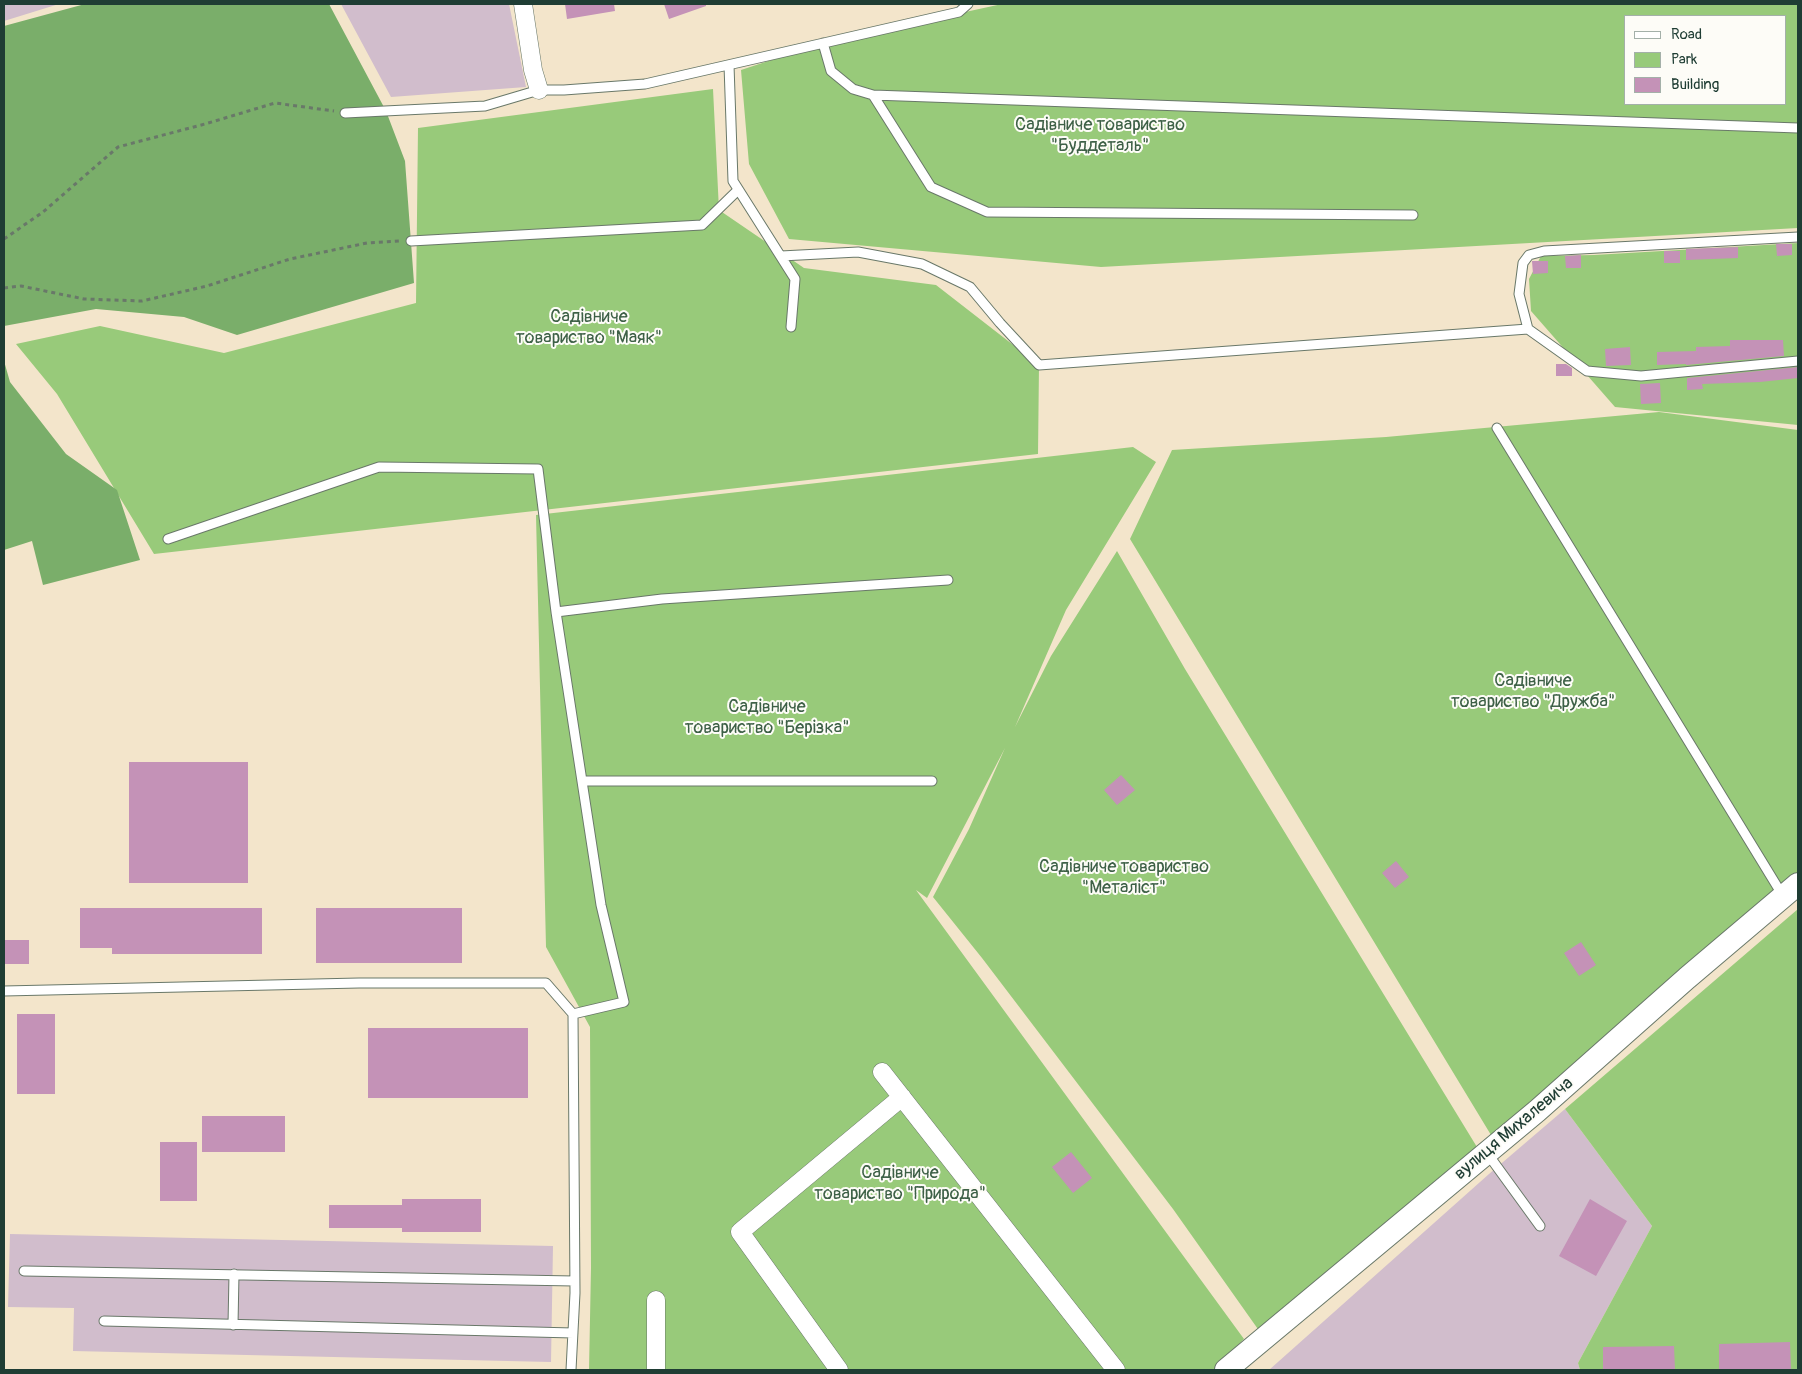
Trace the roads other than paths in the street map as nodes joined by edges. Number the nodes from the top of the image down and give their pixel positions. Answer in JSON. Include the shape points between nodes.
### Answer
{"nodes":[{"id":1,"x":523,"y":4,"type":"edge"},
{"id":2,"x":968,"y":4,"type":"edge"},
{"id":3,"x":823,"y":43,"type":"junction"},
{"id":4,"x":730,"y":64,"type":"junction"},
{"id":5,"x":539,"y":90,"type":"junction"},
{"id":6,"x":873,"y":95,"type":"junction"},
{"id":7,"x":345,"y":113,"type":"road end"},
{"id":8,"x":1798,"y":128,"type":"edge"},
{"id":9,"x":738,"y":190,"type":"junction"},
{"id":10,"x":1413,"y":215,"type":"dead end"},
{"id":11,"x":1798,"y":237,"type":"edge"},
{"id":12,"x":411,"y":241,"type":"road end"},
{"id":13,"x":781,"y":256,"type":"junction"},
{"id":14,"x":791,"y":327,"type":"dead end"},
{"id":15,"x":1528,"y":329,"type":"junction"},
{"id":16,"x":1798,"y":361,"type":"edge"},
{"id":17,"x":1497,"y":428,"type":"dead end"},
{"id":18,"x":168,"y":539,"type":"dead end"},
{"id":19,"x":948,"y":580,"type":"dead end"},
{"id":20,"x":556,"y":612,"type":"junction"},
{"id":21,"x":582,"y":781,"type":"junction"},
{"id":22,"x":932,"y":781,"type":"dead end"},
{"id":23,"x":1791,"y":890,"type":"edge"},
{"id":24,"x":4,"y":991,"type":"edge"},
{"id":25,"x":573,"y":1014,"type":"junction"},
{"id":26,"x":882,"y":1072,"type":"dead end"},
{"id":27,"x":902,"y":1097,"type":"junction"},
{"id":28,"x":1487,"y":1153,"type":"junction"},
{"id":29,"x":1540,"y":1226,"type":"dead end"},
{"id":30,"x":24,"y":1271,"type":"dead end"},
{"id":31,"x":234,"y":1274,"type":"junction"},
{"id":32,"x":574,"y":1280,"type":"junction"},
{"id":33,"x":656,"y":1300,"type":"dead end"},
{"id":34,"x":104,"y":1321,"type":"dead end"},
{"id":35,"x":233,"y":1324,"type":"junction"},
{"id":36,"x":573,"y":1333,"type":"junction"},
{"id":37,"x":571,"y":1370,"type":"edge"},
{"id":38,"x":656,"y":1370,"type":"edge"},
{"id":39,"x":839,"y":1370,"type":"edge"},
{"id":40,"x":1116,"y":1370,"type":"edge"},
{"id":41,"x":1226,"y":1370,"type":"edge"}],
"edges":[{"from":1,"to":5,"type":"street","via":[[532,70]]},
{"from":2,"to":3,"type":"lane","via":[[959,12]]},
{"from":3,"to":4,"type":"lane"},
{"from":3,"to":6,"type":"lane","via":[[831,71],[853,89]]},
{"from":4,"to":5,"type":"lane","via":[[645,84]]},
{"from":4,"to":9,"type":"lane","via":[[733,181]]},
{"from":5,"to":7,"type":"lane","via":[[485,106]]},
{"from":6,"to":8,"type":"lane"},
{"from":6,"to":10,"type":"lane","via":[[931,188],[987,212]]},
{"from":9,"to":12,"type":"lane","via":[[702,225]]},
{"from":9,"to":13,"type":"lane"},
{"from":11,"to":15,"type":"lane","via":[[1544,251],[1529,255],[1523,263],[1519,294]]},
{"from":13,"to":14,"type":"lane","via":[[795,279]]},
{"from":13,"to":15,"type":"lane","via":[[858,252],[922,264],[970,287],[1039,365]]},
{"from":15,"to":16,"type":"lane","via":[[1586,371],[1641,376]]},
{"from":17,"to":23,"type":"lane"},
{"from":18,"to":20,"type":"lane","via":[[379,467],[538,469]]},
{"from":19,"to":20,"type":"lane","via":[[662,598]]},
{"from":20,"to":21,"type":"lane"},
{"from":21,"to":22,"type":"lane"},
{"from":21,"to":25,"type":"lane","via":[[601,905],[624,1002]]},
{"from":23,"to":28,"type":"street","name":"вулиця Михалевича"},
{"from":24,"to":25,"type":"lane","via":[[359,983],[546,983]]},
{"from":25,"to":32,"type":"lane"},
{"from":26,"to":27,"type":"street"},
{"from":27,"to":39,"type":"street","via":[[740,1232]]},
{"from":27,"to":40,"type":"street"},
{"from":28,"to":29,"type":"lane"},
{"from":28,"to":41,"type":"street","name":"вулиця Михалевича"},
{"from":30,"to":31,"type":"lane"},
{"from":31,"to":32,"type":"lane"},
{"from":31,"to":35,"type":"lane"},
{"from":32,"to":36,"type":"lane"},
{"from":33,"to":38,"type":"street"},
{"from":34,"to":35,"type":"lane"},
{"from":35,"to":36,"type":"lane"},
{"from":36,"to":37,"type":"lane"}]}
